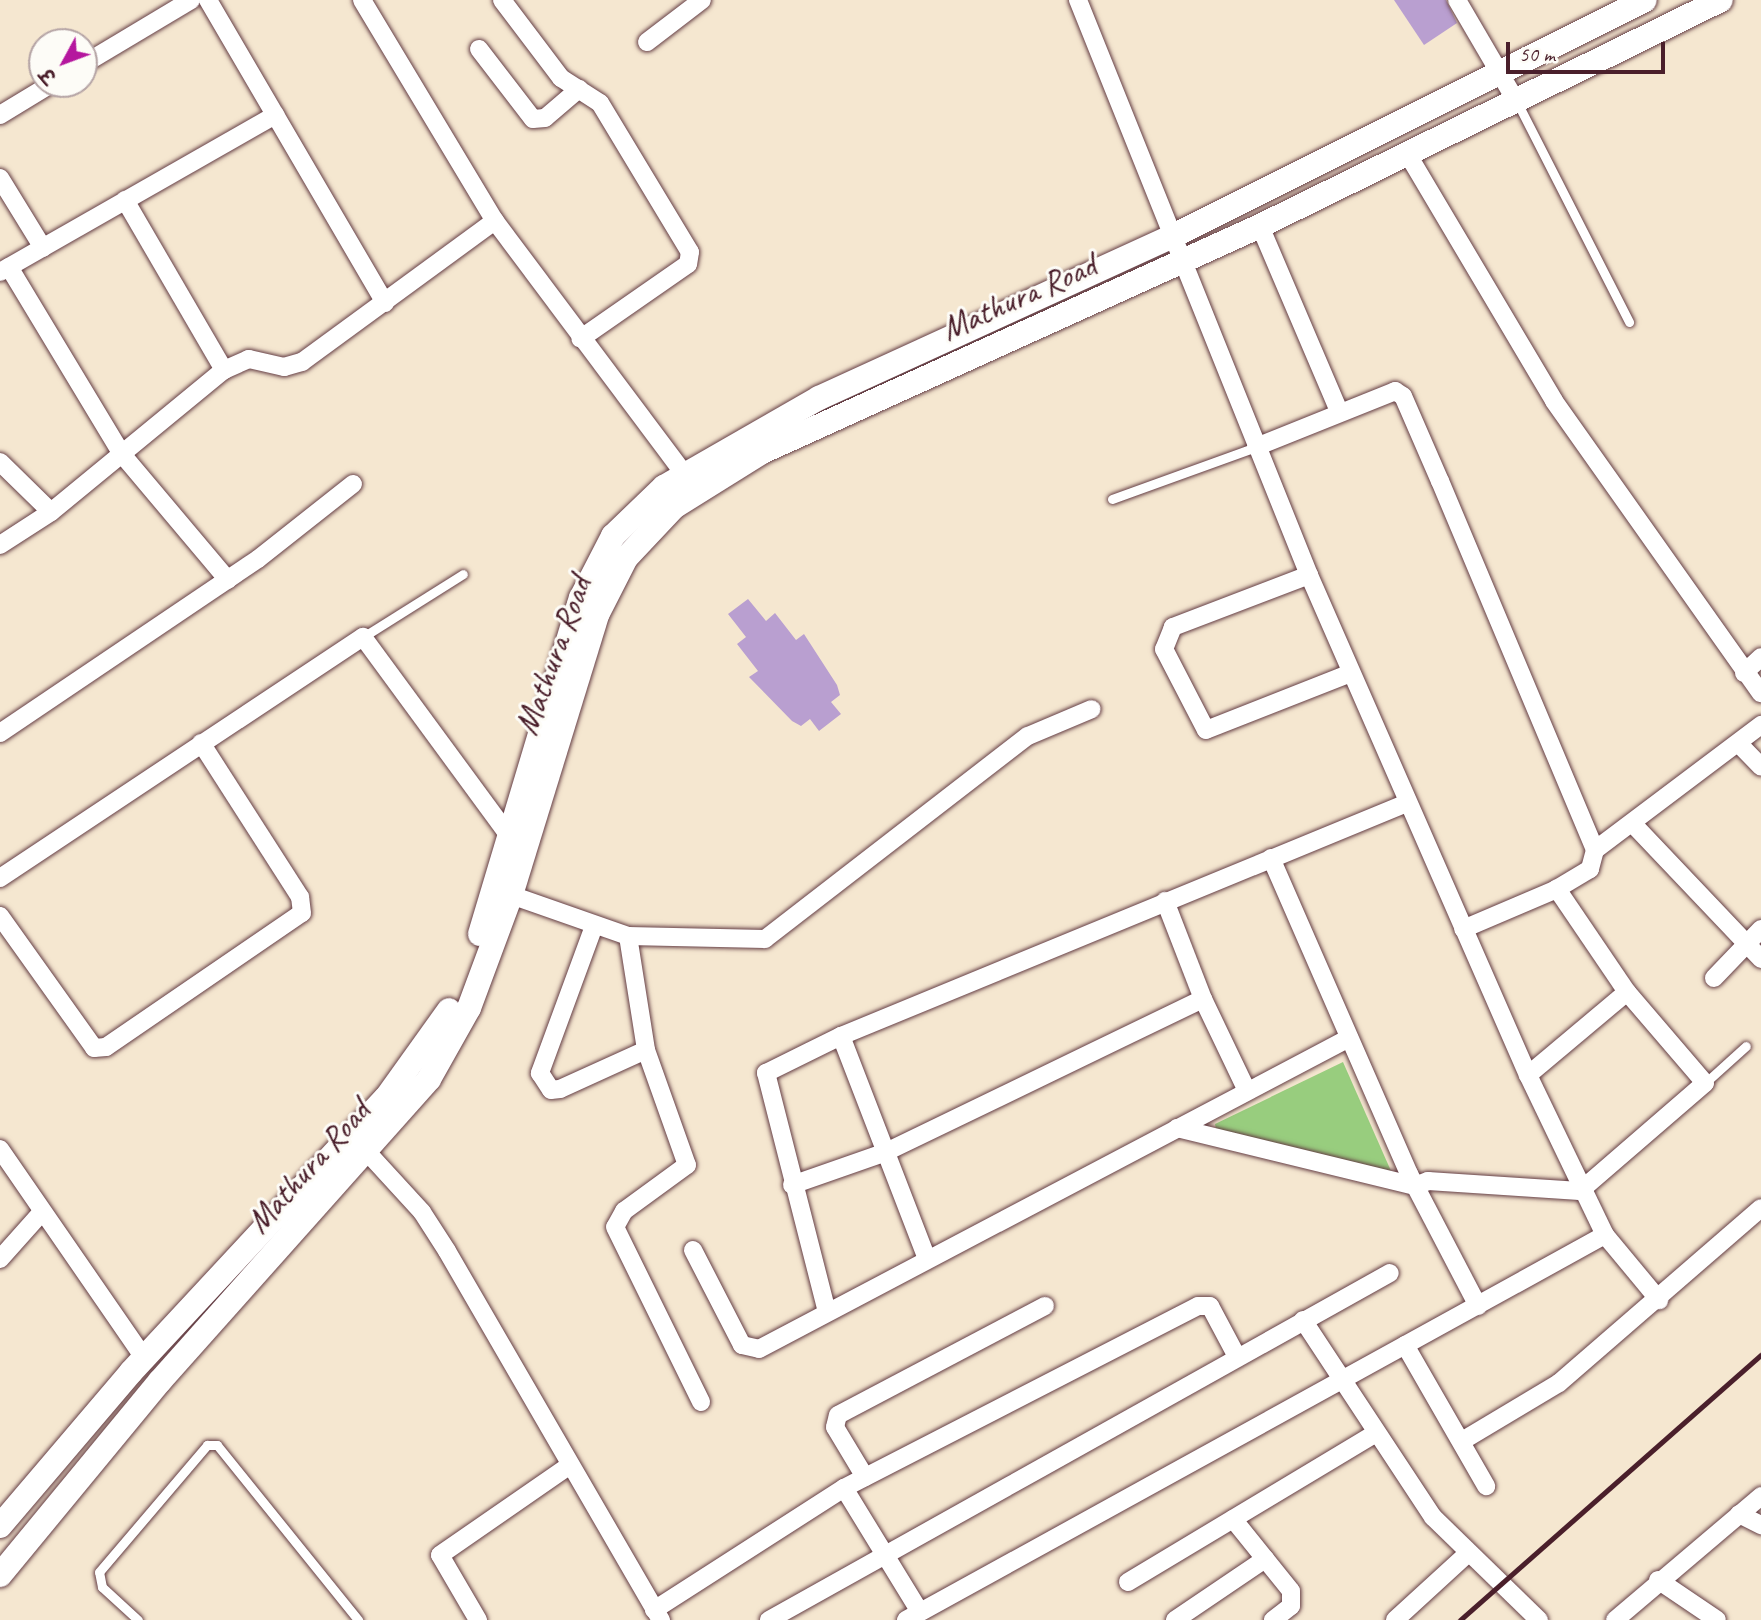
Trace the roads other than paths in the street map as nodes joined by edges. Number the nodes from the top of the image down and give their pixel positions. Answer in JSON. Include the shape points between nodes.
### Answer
{"nodes":[{"id":1,"x":191,"y":0,"type":"edge"},
{"id":2,"x":208,"y":0,"type":"edge"},
{"id":3,"x":362,"y":0,"type":"edge"},
{"id":4,"x":502,"y":0,"type":"edge"},
{"id":5,"x":702,"y":0,"type":"edge"},
{"id":6,"x":1078,"y":0,"type":"edge"},
{"id":7,"x":1457,"y":0,"type":"edge"},
{"id":8,"x":1645,"y":0,"type":"edge"},
{"id":9,"x":1721,"y":0,"type":"edge"},
{"id":10,"x":647,"y":42,"type":"dead end"},
{"id":11,"x":479,"y":49,"type":"dead end"},
{"id":12,"x":98,"y":56,"type":"edge"},
{"id":13,"x":1500,"y":73,"type":"junction"},
{"id":14,"x":579,"y":89,"type":"junction"},
{"id":15,"x":28,"y":98,"type":"edge"},
{"id":16,"x":1516,"y":101,"type":"junction"},
{"id":17,"x":0,"y":114,"type":"edge"},
{"id":18,"x":275,"y":115,"type":"junction"},
{"id":19,"x":1407,"y":153,"type":"junction"},
{"id":20,"x":0,"y":178,"type":"edge"},
{"id":21,"x":125,"y":200,"type":"junction"},
{"id":22,"x":495,"y":221,"type":"junction"},
{"id":23,"x":1260,"y":226,"type":"junction"},
{"id":24,"x":1175,"y":235,"type":"junction"},
{"id":25,"x":43,"y":248,"type":"junction"},
{"id":26,"x":1185,"y":261,"type":"junction"},
{"id":27,"x":5,"y":270,"type":"edge"},
{"id":28,"x":385,"y":303,"type":"junction"},
{"id":29,"x":1629,"y":322,"type":"dead end"},
{"id":30,"x":580,"y":340,"type":"junction"},
{"id":31,"x":224,"y":370,"type":"junction"},
{"id":32,"x":1339,"y":411,"type":"junction"},
{"id":33,"x":1256,"y":447,"type":"junction"},
{"id":34,"x":121,"y":453,"type":"junction"},
{"id":35,"x":0,"y":462,"type":"edge"},
{"id":36,"x":689,"y":482,"type":"junction"},
{"id":37,"x":353,"y":484,"type":"dead end"},
{"id":38,"x":1112,"y":499,"type":"dead end"},
{"id":39,"x":51,"y":512,"type":"junction"},
{"id":40,"x":0,"y":545,"type":"edge"},
{"id":41,"x":463,"y":574,"type":"dead end"},
{"id":42,"x":1309,"y":575,"type":"junction"},
{"id":43,"x":228,"y":580,"type":"junction"},
{"id":44,"x":363,"y":637,"type":"junction"},
{"id":45,"x":1761,"y":657,"type":"edge"},
{"id":46,"x":1351,"y":673,"type":"junction"},
{"id":47,"x":1744,"y":673,"type":"junction"},
{"id":48,"x":1761,"y":693,"type":"edge"},
{"id":49,"x":1092,"y":709,"type":"dead end"},
{"id":50,"x":1761,"y":725,"type":"edge"},
{"id":51,"x":0,"y":733,"type":"edge"},
{"id":52,"x":201,"y":743,"type":"junction"},
{"id":53,"x":1740,"y":745,"type":"junction"},
{"id":54,"x":1761,"y":767,"type":"edge"},
{"id":55,"x":1407,"y":803,"type":"junction"},
{"id":56,"x":1633,"y":824,"type":"junction"},
{"id":57,"x":509,"y":836,"type":"junction"},
{"id":58,"x":1595,"y":850,"type":"junction"},
{"id":59,"x":1271,"y":858,"type":"junction"},
{"id":60,"x":0,"y":878,"type":"edge"},
{"id":61,"x":1557,"y":889,"type":"junction"},
{"id":62,"x":511,"y":895,"type":"junction"},
{"id":63,"x":1165,"y":901,"type":"junction"},
{"id":64,"x":0,"y":916,"type":"edge"},
{"id":65,"x":594,"y":926,"type":"junction"},
{"id":66,"x":1463,"y":929,"type":"junction"},
{"id":67,"x":1761,"y":929,"type":"edge"},
{"id":68,"x":628,"y":936,"type":"junction"},
{"id":69,"x":1747,"y":945,"type":"junction"},
{"id":70,"x":1761,"y":958,"type":"edge"},
{"id":71,"x":1714,"y":978,"type":"dead end"},
{"id":72,"x":1627,"y":992,"type":"junction"},
{"id":73,"x":1203,"y":999,"type":"junction"},
{"id":74,"x":841,"y":1036,"type":"junction"},
{"id":75,"x":1349,"y":1038,"type":"junction"},
{"id":76,"x":1746,"y":1046,"type":"dead end"},
{"id":77,"x":646,"y":1050,"type":"junction"},
{"id":78,"x":1528,"y":1075,"type":"junction"},
{"id":79,"x":1705,"y":1083,"type":"junction"},
{"id":80,"x":1247,"y":1091,"type":"junction"},
{"id":81,"x":1177,"y":1128,"type":"junction"},
{"id":82,"x":0,"y":1149,"type":"edge"},
{"id":83,"x":886,"y":1152,"type":"junction"},
{"id":84,"x":368,"y":1153,"type":"junction"},
{"id":85,"x":792,"y":1185,"type":"junction"},
{"id":86,"x":1415,"y":1186,"type":"junction"},
{"id":87,"x":1580,"y":1191,"type":"junction"},
{"id":88,"x":1761,"y":1208,"type":"edge"},
{"id":89,"x":41,"y":1213,"type":"junction"},
{"id":90,"x":1605,"y":1235,"type":"junction"},
{"id":91,"x":693,"y":1250,"type":"dead end"},
{"id":92,"x":0,"y":1259,"type":"edge"},
{"id":93,"x":927,"y":1259,"type":"junction"},
{"id":94,"x":1390,"y":1273,"type":"dead end"},
{"id":95,"x":1659,"y":1300,"type":"junction"},
{"id":96,"x":1045,"y":1306,"type":"dead end"},
{"id":97,"x":1478,"y":1306,"type":"junction"},
{"id":98,"x":827,"y":1312,"type":"junction"},
{"id":99,"x":1303,"y":1320,"type":"junction"},
{"id":100,"x":1405,"y":1345,"type":"junction"},
{"id":101,"x":1236,"y":1356,"type":"junction"},
{"id":102,"x":144,"y":1358,"type":"junction"},
{"id":103,"x":1340,"y":1381,"type":"junction"},
{"id":104,"x":701,"y":1402,"type":"dead end"},
{"id":105,"x":1374,"y":1434,"type":"junction"},
{"id":106,"x":1462,"y":1441,"type":"junction"},
{"id":107,"x":570,"y":1465,"type":"junction"},
{"id":108,"x":865,"y":1477,"type":"junction"},
{"id":109,"x":1486,"y":1486,"type":"dead end"},
{"id":110,"x":844,"y":1488,"type":"junction"},
{"id":111,"x":1761,"y":1496,"type":"edge"},
{"id":112,"x":1739,"y":1514,"type":"junction"},
{"id":113,"x":1233,"y":1519,"type":"junction"},
{"id":114,"x":1761,"y":1525,"type":"edge"},
{"id":115,"x":0,"y":1526,"type":"edge"},
{"id":116,"x":883,"y":1551,"type":"junction"},
{"id":117,"x":1467,"y":1554,"type":"junction"},
{"id":118,"x":1265,"y":1559,"type":"junction"},
{"id":119,"x":0,"y":1575,"type":"edge"},
{"id":120,"x":1658,"y":1580,"type":"junction"},
{"id":121,"x":1128,"y":1582,"type":"dead end"},
{"id":122,"x":658,"y":1615,"type":"edge"},
{"id":123,"x":913,"y":1616,"type":"edge"},
{"id":124,"x":138,"y":1620,"type":"edge"},
{"id":125,"x":358,"y":1620,"type":"edge"},
{"id":126,"x":478,"y":1620,"type":"edge"},
{"id":127,"x":769,"y":1620,"type":"edge"},
{"id":128,"x":1175,"y":1620,"type":"edge"},
{"id":129,"x":1273,"y":1620,"type":"edge"},
{"id":130,"x":1395,"y":1620,"type":"edge"},
{"id":131,"x":1539,"y":1620,"type":"edge"},
{"id":132,"x":1615,"y":1620,"type":"edge"},
{"id":133,"x":1717,"y":1620,"type":"edge"}],
"edges":[{"from":1,"to":12,"type":"street"},
{"from":2,"to":18,"type":"street"},
{"from":3,"to":22,"type":"street"},
{"from":4,"to":14,"type":"street","via":[[555,71]]},
{"from":5,"to":10,"type":"street"},
{"from":6,"to":24,"type":"street"},
{"from":7,"to":13,"type":"street"},
{"from":8,"to":13,"type":"main road","name":"Mathura Road"},
{"from":9,"to":16,"type":"main road","name":"Mathura Road"},
{"from":11,"to":14,"type":"street","via":[[534,119],[545,118]]},
{"from":13,"to":16,"type":"street"},
{"from":13,"to":24,"type":"main road","name":"Mathura Road"},
{"from":14,"to":30,"type":"street","via":[[600,103],[691,258]]},
{"from":15,"to":17,"type":"street"},
{"from":16,"to":19,"type":"main road","name":"Mathura Road"},
{"from":16,"to":29,"type":"lane"},
{"from":18,"to":21,"type":"street"},
{"from":18,"to":28,"type":"street"},
{"from":19,"to":23,"type":"main road","name":"Mathura Road"},
{"from":19,"to":47,"type":"street","via":[[1554,401]]},
{"from":20,"to":25,"type":"street"},
{"from":21,"to":25,"type":"street"},
{"from":21,"to":31,"type":"street"},
{"from":22,"to":28,"type":"street"},
{"from":22,"to":30,"type":"street"},
{"from":23,"to":26,"type":"main road","name":"Mathura Road"},
{"from":23,"to":32,"type":"street"},
{"from":24,"to":26,"type":"street"},
{"from":24,"to":36,"type":"main road","name":"Mathura Road","via":[[819,398]]},
{"from":25,"to":27,"type":"street"},
{"from":26,"to":33,"type":"street"},
{"from":26,"to":36,"type":"main road","name":"Mathura Road"},
{"from":27,"to":34,"type":"street"},
{"from":28,"to":31,"type":"street","via":[[292,366],[249,359]]},
{"from":30,"to":36,"type":"street"},
{"from":31,"to":34,"type":"street"},
{"from":32,"to":33,"type":"street"},
{"from":32,"to":58,"type":"street","via":[[1387,390],[1403,396]]},
{"from":33,"to":38,"type":"lane"},
{"from":33,"to":42,"type":"street"},
{"from":34,"to":39,"type":"street"},
{"from":34,"to":43,"type":"street"},
{"from":35,"to":39,"type":"street"},
{"from":36,"to":57,"type":"main road","name":"Mathura Road","via":[[613,536],[594,568],[531,750]]},
{"from":36,"to":62,"type":"main road","name":"Mathura Road","via":[[626,558],[598,613]]},
{"from":37,"to":43,"type":"street"},
{"from":39,"to":40,"type":"street"},
{"from":41,"to":44,"type":"lane"},
{"from":42,"to":46,"type":"street"},
{"from":42,"to":46,"type":"street","via":[[1173,627],[1164,649],[1206,730]]},
{"from":43,"to":51,"type":"street"},
{"from":44,"to":52,"type":"street"},
{"from":44,"to":57,"type":"street"},
{"from":45,"to":47,"type":"street"},
{"from":46,"to":55,"type":"street"},
{"from":47,"to":48,"type":"street"},
{"from":49,"to":68,"type":"street","via":[[1028,736],[765,939]]},
{"from":50,"to":53,"type":"street"},
{"from":52,"to":60,"type":"street"},
{"from":52,"to":64,"type":"street","via":[[300,897],[302,913],[106,1047],[94,1048]]},
{"from":53,"to":54,"type":"street"},
{"from":53,"to":56,"type":"street"},
{"from":55,"to":59,"type":"street"},
{"from":55,"to":66,"type":"street"},
{"from":56,"to":58,"type":"street"},
{"from":56,"to":69,"type":"street"},
{"from":57,"to":102,"type":"main road","name":"Mathura Road","via":[[478,943],[424,1053]]},
{"from":58,"to":61,"type":"street","via":[[1590,869]]},
{"from":59,"to":63,"type":"street"},
{"from":59,"to":75,"type":"street"},
{"from":61,"to":66,"type":"street"},
{"from":61,"to":72,"type":"street"},
{"from":62,"to":65,"type":"street"},
{"from":62,"to":84,"type":"main road","name":"Mathura Road","via":[[462,1020],[429,1079]]},
{"from":63,"to":73,"type":"street"},
{"from":63,"to":74,"type":"street"},
{"from":65,"to":68,"type":"street"},
{"from":65,"to":77,"type":"street","via":[[540,1073],[551,1090],[560,1089]]},
{"from":66,"to":78,"type":"street"},
{"from":67,"to":69,"type":"street"},
{"from":68,"to":77,"type":"street"},
{"from":69,"to":70,"type":"street"},
{"from":69,"to":71,"type":"street"},
{"from":72,"to":78,"type":"street"},
{"from":72,"to":79,"type":"street"},
{"from":73,"to":80,"type":"street"},
{"from":73,"to":83,"type":"street"},
{"from":74,"to":83,"type":"street"},
{"from":74,"to":85,"type":"street","via":[[773,1067],[763,1080]]},
{"from":75,"to":80,"type":"street"},
{"from":75,"to":86,"type":"street"},
{"from":76,"to":79,"type":"lane"},
{"from":77,"to":104,"type":"street","via":[[687,1165],[624,1211],[615,1227]]},
{"from":78,"to":87,"type":"street"},
{"from":79,"to":87,"type":"street"},
{"from":80,"to":81,"type":"street"},
{"from":81,"to":86,"type":"street"},
{"from":81,"to":93,"type":"street"},
{"from":82,"to":89,"type":"street"},
{"from":83,"to":85,"type":"street"},
{"from":83,"to":93,"type":"street"},
{"from":84,"to":107,"type":"street","via":[[422,1212]]},
{"from":84,"to":119,"type":"main road","name":"Mathura Road","via":[[160,1381]]},
{"from":85,"to":98,"type":"street"},
{"from":86,"to":87,"type":"street","via":[[1428,1181]]},
{"from":86,"to":97,"type":"street"},
{"from":87,"to":90,"type":"street"},
{"from":88,"to":95,"type":"street"},
{"from":89,"to":92,"type":"street"},
{"from":89,"to":102,"type":"street"},
{"from":90,"to":95,"type":"street"},
{"from":90,"to":97,"type":"street"},
{"from":91,"to":98,"type":"street","via":[[748,1350]]},
{"from":93,"to":98,"type":"street"},
{"from":94,"to":99,"type":"street"},
{"from":95,"to":106,"type":"street","via":[[1548,1391]]},
{"from":96,"to":108,"type":"street","via":[[838,1415],[835,1427]]},
{"from":97,"to":100,"type":"street"},
{"from":99,"to":101,"type":"street"},
{"from":99,"to":103,"type":"street"},
{"from":100,"to":103,"type":"street"},
{"from":100,"to":106,"type":"street"},
{"from":101,"to":108,"type":"street","via":[[1210,1306],[1198,1306]]},
{"from":101,"to":116,"type":"street"},
{"from":102,"to":115,"type":"main road","name":"Mathura Road"},
{"from":103,"to":105,"type":"street"},
{"from":103,"to":123,"type":"street"},
{"from":105,"to":113,"type":"street"},
{"from":105,"to":117,"type":"street"},
{"from":106,"to":109,"type":"street"},
{"from":107,"to":122,"type":"street"},
{"from":107,"to":126,"type":"street","via":[[440,1555]]},
{"from":108,"to":110,"type":"street"},
{"from":110,"to":116,"type":"street"},
{"from":110,"to":122,"type":"street"},
{"from":111,"to":112,"type":"street"},
{"from":112,"to":114,"type":"street"},
{"from":112,"to":120,"type":"street"},
{"from":113,"to":118,"type":"street"},
{"from":113,"to":121,"type":"street"},
{"from":116,"to":123,"type":"street"},
{"from":116,"to":127,"type":"street"},
{"from":117,"to":130,"type":"street"},
{"from":117,"to":131,"type":"street"},
{"from":118,"to":128,"type":"street"},
{"from":118,"to":129,"type":"street","via":[[1293,1599]]},
{"from":120,"to":132,"type":"street"},
{"from":120,"to":133,"type":"street"},
{"from":124,"to":125,"type":"lane","via":[[102,1587],[99,1572],[207,1446],[216,1445]]}]}
